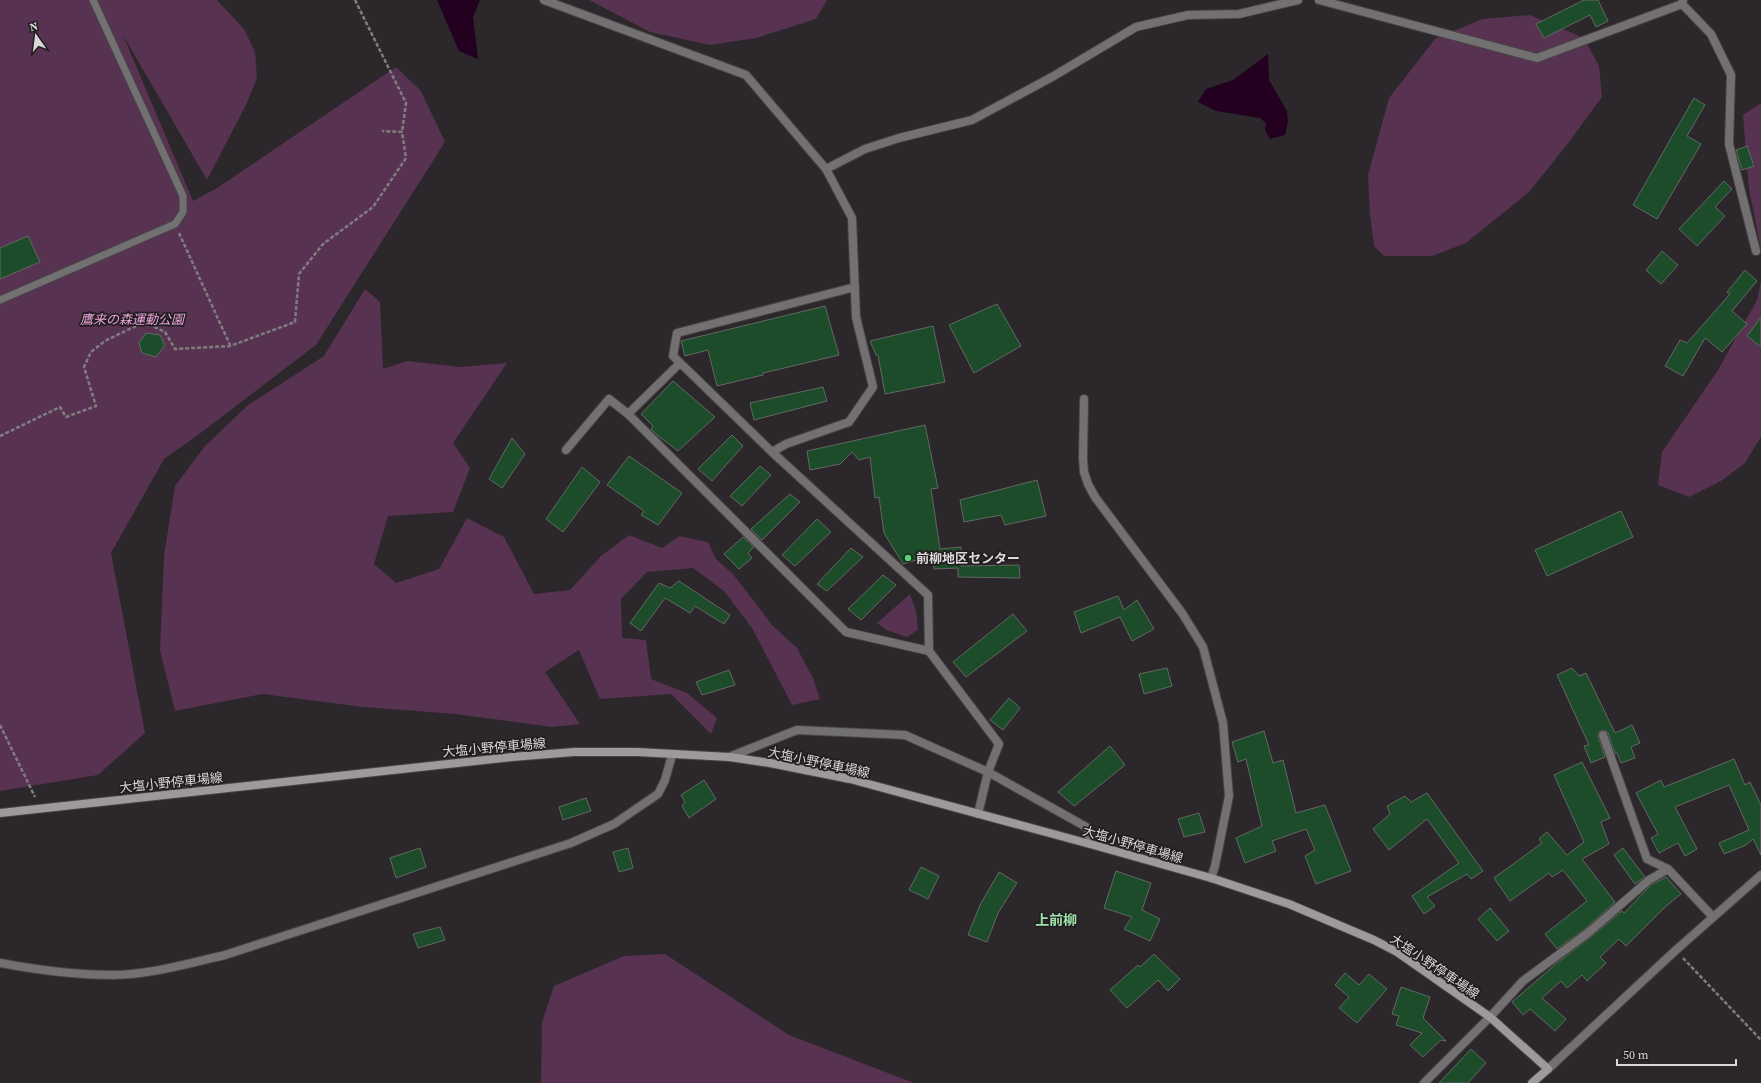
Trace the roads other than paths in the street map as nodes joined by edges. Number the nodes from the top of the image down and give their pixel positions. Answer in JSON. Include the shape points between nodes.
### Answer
{"nodes":[{"id":1,"x":93,"y":0,"type":"edge"},
{"id":2,"x":544,"y":0,"type":"edge"},
{"id":3,"x":1298,"y":0,"type":"edge"},
{"id":4,"x":1319,"y":0,"type":"edge"},
{"id":5,"x":1682,"y":2,"type":"edge"},
{"id":6,"x":826,"y":169,"type":"junction"},
{"id":7,"x":1756,"y":251,"type":"dead end"},
{"id":8,"x":855,"y":287,"type":"junction"},
{"id":9,"x":0,"y":300,"type":"edge"},
{"id":10,"x":680,"y":363,"type":"junction"},
{"id":11,"x":1084,"y":399,"type":"dead end"},
{"id":12,"x":628,"y":414,"type":"junction"},
{"id":13,"x":566,"y":450,"type":"dead end"},
{"id":14,"x":772,"y":452,"type":"junction"},
{"id":15,"x":929,"y":651,"type":"junction"},
{"id":16,"x":1603,"y":735,"type":"dead end"},
{"id":17,"x":672,"y":754,"type":"junction"},
{"id":18,"x":729,"y":757,"type":"junction"},
{"id":19,"x":988,"y":772,"type":"junction"},
{"id":20,"x":0,"y":813,"type":"edge"},
{"id":21,"x":978,"y":814,"type":"junction"},
{"id":22,"x":1090,"y":844,"type":"junction"},
{"id":23,"x":1668,"y":869,"type":"junction"},
{"id":24,"x":1761,"y":875,"type":"edge"},
{"id":25,"x":1211,"y":878,"type":"junction"},
{"id":26,"x":1713,"y":918,"type":"junction"},
{"id":27,"x":0,"y":963,"type":"edge"},
{"id":28,"x":1490,"y":1017,"type":"junction"},
{"id":29,"x":1548,"y":1069,"type":"junction"},
{"id":30,"x":1424,"y":1083,"type":"edge"},
{"id":31,"x":1532,"y":1083,"type":"edge"}],
"edges":[{"from":1,"to":9,"type":"lane","via":[[183,196],[183,212],[175,224]]},
{"from":2,"to":6,"type":"street","via":[[746,75]]},
{"from":3,"to":6,"type":"street","via":[[1239,14],[1188,15],[1136,27],[1052,77],[972,120],[865,149]]},
{"from":4,"to":5,"type":"street","via":[[1537,58]]},
{"from":5,"to":7,"type":"street","via":[[1711,34],[1731,75],[1729,144]]},
{"from":6,"to":8,"type":"street","via":[[852,218]]},
{"from":8,"to":10,"type":"street","via":[[677,333],[673,356]]},
{"from":8,"to":14,"type":"street","via":[[856,317],[873,387],[849,422],[786,444]]},
{"from":10,"to":12,"type":"street"},
{"from":10,"to":14,"type":"street"},
{"from":11,"to":25,"type":"street","via":[[1083,458],[1088,484],[1182,613],[1203,647],[1223,723],[1229,796]]},
{"from":12,"to":13,"type":"street","via":[[609,400]]},
{"from":12,"to":15,"type":"street","via":[[846,632]]},
{"from":14,"to":15,"type":"street","via":[[928,595]]},
{"from":15,"to":19,"type":"street","via":[[999,744]]},
{"from":16,"to":23,"type":"street","via":[[1647,859]]},
{"from":17,"to":18,"type":"main road","name":"大塩小野停車場線"},
{"from":17,"to":20,"type":"main road","name":"大塩小野停車場線","via":[[574,752],[512,757]]},
{"from":17,"to":27,"type":"street","via":[[658,794],[614,824],[578,840],[225,955],[169,968],[114,975],[46,971]]},
{"from":18,"to":19,"type":"street","via":[[797,730],[905,735]]},
{"from":18,"to":21,"type":"main road","name":"大塩小野停車場線","via":[[850,779]]},
{"from":19,"to":21,"type":"street"},
{"from":19,"to":22,"type":"street","via":[[1088,828]]},
{"from":21,"to":22,"type":"main road","name":"大塩小野停車場線"},
{"from":22,"to":25,"type":"main road","name":"大塩小野停車場線"},
{"from":23,"to":26,"type":"street"},
{"from":23,"to":28,"type":"street","via":[[1649,880],[1588,933],[1523,981]]},
{"from":24,"to":26,"type":"street"},
{"from":25,"to":28,"type":"main road","name":"大塩小野停車場線","via":[[1289,904],[1374,940],[1397,952]]},
{"from":26,"to":29,"type":"street"},
{"from":28,"to":29,"type":"main road","name":"大塩小野停車場線"},
{"from":28,"to":30,"type":"street"},
{"from":29,"to":31,"type":"main road"}]}
